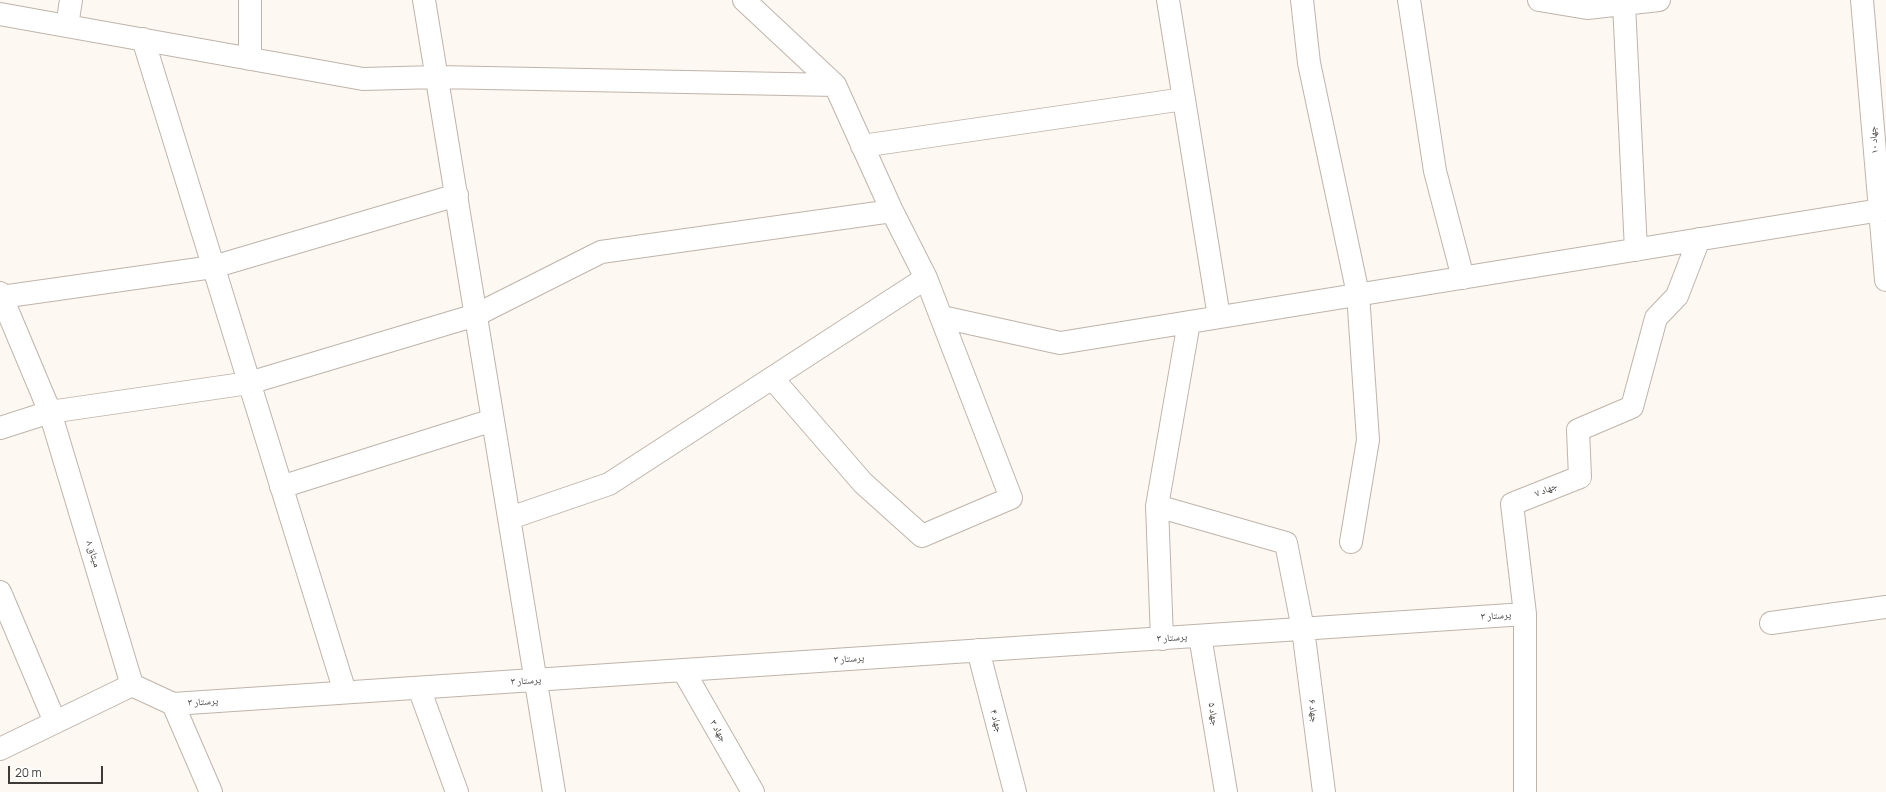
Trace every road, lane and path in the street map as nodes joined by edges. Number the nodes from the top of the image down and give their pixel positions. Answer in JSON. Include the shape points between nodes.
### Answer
{"nodes":[{"id":1,"x":71,"y":0,"type":"edge"},
{"id":2,"x":250,"y":0,"type":"edge"},
{"id":3,"x":424,"y":0,"type":"edge"},
{"id":4,"x":744,"y":0,"type":"edge"},
{"id":5,"x":1168,"y":0,"type":"edge"},
{"id":6,"x":1302,"y":0,"type":"edge"},
{"id":7,"x":1409,"y":0,"type":"edge"},
{"id":8,"x":1539,"y":0,"type":"edge"},
{"id":9,"x":1659,"y":0,"type":"edge"},
{"id":10,"x":1862,"y":0,"type":"edge"},
{"id":11,"x":1624,"y":4,"type":"junction"},
{"id":12,"x":0,"y":14,"type":"edge"},
{"id":13,"x":67,"y":26,"type":"junction"},
{"id":14,"x":143,"y":39,"type":"junction"},
{"id":15,"x":250,"y":59,"type":"junction"},
{"id":16,"x":437,"y":77,"type":"junction"},
{"id":17,"x":835,"y":85,"type":"junction"},
{"id":18,"x":1184,"y":100,"type":"junction"},
{"id":19,"x":862,"y":146,"type":"junction"},
{"id":20,"x":457,"y":195,"type":"junction"},
{"id":21,"x":1883,"y":210,"type":"edge"},
{"id":22,"x":892,"y":211,"type":"junction"},
{"id":23,"x":1699,"y":239,"type":"junction"},
{"id":24,"x":1636,"y":250,"type":"junction"},
{"id":25,"x":213,"y":267,"type":"junction"},
{"id":26,"x":926,"y":278,"type":"junction"},
{"id":27,"x":1463,"y":278,"type":"junction"},
{"id":28,"x":1886,"y":280,"type":"edge"},
{"id":29,"x":1358,"y":294,"type":"junction"},
{"id":30,"x":1,"y":295,"type":"edge"},
{"id":31,"x":476,"y":315,"type":"junction"},
{"id":32,"x":942,"y":317,"type":"junction"},
{"id":33,"x":1219,"y":317,"type":"junction"},
{"id":34,"x":1189,"y":322,"type":"junction"},
{"id":35,"x":772,"y":378,"type":"junction"},
{"id":36,"x":249,"y":383,"type":"junction"},
{"id":37,"x":50,"y":412,"type":"junction"},
{"id":38,"x":493,"y":420,"type":"junction"},
{"id":39,"x":0,"y":428,"type":"edge"},
{"id":40,"x":281,"y":486,"type":"junction"},
{"id":41,"x":1157,"y":506,"type":"junction"},
{"id":42,"x":510,"y":518,"type":"junction"},
{"id":43,"x":1351,"y":542,"type":"dead end"},
{"id":44,"x":0,"y":592,"type":"edge"},
{"id":45,"x":1886,"y":607,"type":"edge"},
{"id":46,"x":1525,"y":614,"type":"junction"},
{"id":47,"x":1771,"y":623,"type":"dead end"},
{"id":48,"x":1303,"y":629,"type":"junction"},
{"id":49,"x":1200,"y":636,"type":"junction"},
{"id":50,"x":1162,"y":639,"type":"junction"},
{"id":51,"x":978,"y":650,"type":"junction"},
{"id":52,"x":683,"y":670,"type":"junction"},
{"id":53,"x":536,"y":680,"type":"junction"},
{"id":54,"x":132,"y":685,"type":"junction"},
{"id":55,"x":419,"y":688,"type":"junction"},
{"id":56,"x":345,"y":692,"type":"junction"},
{"id":57,"x":173,"y":704,"type":"junction"},
{"id":58,"x":55,"y":722,"type":"junction"},
{"id":59,"x":0,"y":749,"type":"edge"},
{"id":60,"x":210,"y":792,"type":"edge"},
{"id":61,"x":457,"y":792,"type":"edge"},
{"id":62,"x":554,"y":792,"type":"edge"},
{"id":63,"x":753,"y":792,"type":"edge"},
{"id":64,"x":1015,"y":792,"type":"edge"},
{"id":65,"x":1226,"y":792,"type":"edge"},
{"id":66,"x":1324,"y":792,"type":"edge"},
{"id":67,"x":1525,"y":792,"type":"edge"}],
"edges":[{"from":1,"to":13,"type":"street"},
{"from":2,"to":15,"type":"street"},
{"from":3,"to":16,"type":"street"},
{"from":4,"to":17,"type":"street"},
{"from":5,"to":18,"type":"street"},
{"from":6,"to":29,"type":"street","via":[[1309,62]]},
{"from":7,"to":27,"type":"street","via":[[1435,171]]},
{"from":8,"to":11,"type":"street","via":[[1587,8]]},
{"from":9,"to":11,"type":"street"},
{"from":10,"to":21,"type":"street","name":"جهاد ۱۰"},
{"from":11,"to":24,"type":"street"},
{"from":12,"to":13,"type":"street"},
{"from":13,"to":14,"type":"street"},
{"from":14,"to":15,"type":"street"},
{"from":14,"to":25,"type":"street"},
{"from":15,"to":16,"type":"street","via":[[363,79]]},
{"from":16,"to":17,"type":"street"},
{"from":16,"to":20,"type":"street"},
{"from":17,"to":19,"type":"street"},
{"from":18,"to":19,"type":"street"},
{"from":18,"to":33,"type":"street"},
{"from":19,"to":22,"type":"street"},
{"from":20,"to":25,"type":"street"},
{"from":20,"to":31,"type":"street"},
{"from":21,"to":23,"type":"street"},
{"from":21,"to":28,"type":"street","name":"جهاد ۱۰"},
{"from":22,"to":26,"type":"street"},
{"from":22,"to":31,"type":"street","via":[[601,252]]},
{"from":23,"to":24,"type":"street"},
{"from":23,"to":46,"type":"street","name":"جهاد ۷","via":[[1676,296],[1656,318],[1632,407],[1578,430],[1580,477],[1512,504]]},
{"from":24,"to":27,"type":"street"},
{"from":25,"to":30,"type":"street"},
{"from":25,"to":36,"type":"street"},
{"from":26,"to":32,"type":"street"},
{"from":26,"to":35,"type":"street"},
{"from":27,"to":29,"type":"street"},
{"from":29,"to":33,"type":"street"},
{"from":29,"to":43,"type":"street","via":[[1368,440]]},
{"from":30,"to":37,"type":"street","name":"میثاق ۸"},
{"from":31,"to":36,"type":"street"},
{"from":31,"to":38,"type":"street"},
{"from":32,"to":34,"type":"street","via":[[1060,343]]},
{"from":32,"to":35,"type":"street","via":[[1011,498],[922,536],[863,483]]},
{"from":33,"to":34,"type":"street"},
{"from":34,"to":41,"type":"street"},
{"from":35,"to":42,"type":"street","via":[[609,484]]},
{"from":36,"to":37,"type":"street"},
{"from":36,"to":40,"type":"street"},
{"from":37,"to":39,"type":"street"},
{"from":37,"to":54,"type":"street","name":"میثاق ۸"},
{"from":38,"to":40,"type":"street"},
{"from":38,"to":42,"type":"street"},
{"from":40,"to":56,"type":"street"},
{"from":41,"to":48,"type":"street","name":"جهاد ۶","via":[[1286,543]]},
{"from":41,"to":50,"type":"street"},
{"from":42,"to":53,"type":"street"},
{"from":44,"to":58,"type":"street"},
{"from":45,"to":47,"type":"street"},
{"from":46,"to":48,"type":"street","name":"پرستار ۳"},
{"from":46,"to":67,"type":"street","name":"جهاد ۷"},
{"from":48,"to":49,"type":"street","name":"پرستار ۳"},
{"from":48,"to":66,"type":"street","name":"جهاد ۶"},
{"from":49,"to":50,"type":"street","name":"پرستار ۳"},
{"from":49,"to":65,"type":"street","name":"جهاد ۵"},
{"from":50,"to":51,"type":"street","name":"پرستار ۳"},
{"from":51,"to":52,"type":"street","name":"پرستار ۳"},
{"from":51,"to":64,"type":"street","name":"جهاد ۴"},
{"from":52,"to":53,"type":"street","name":"پرستار ۳"},
{"from":52,"to":63,"type":"street","name":"جهاد ۳"},
{"from":53,"to":55,"type":"street","name":"پرستار ۳"},
{"from":53,"to":62,"type":"street"},
{"from":54,"to":57,"type":"street"},
{"from":54,"to":58,"type":"street"},
{"from":55,"to":56,"type":"street","name":"پرستار ۳"},
{"from":55,"to":61,"type":"street"},
{"from":56,"to":57,"type":"street","name":"پرستار ۳"},
{"from":57,"to":60,"type":"street"},
{"from":58,"to":59,"type":"street"}]}
